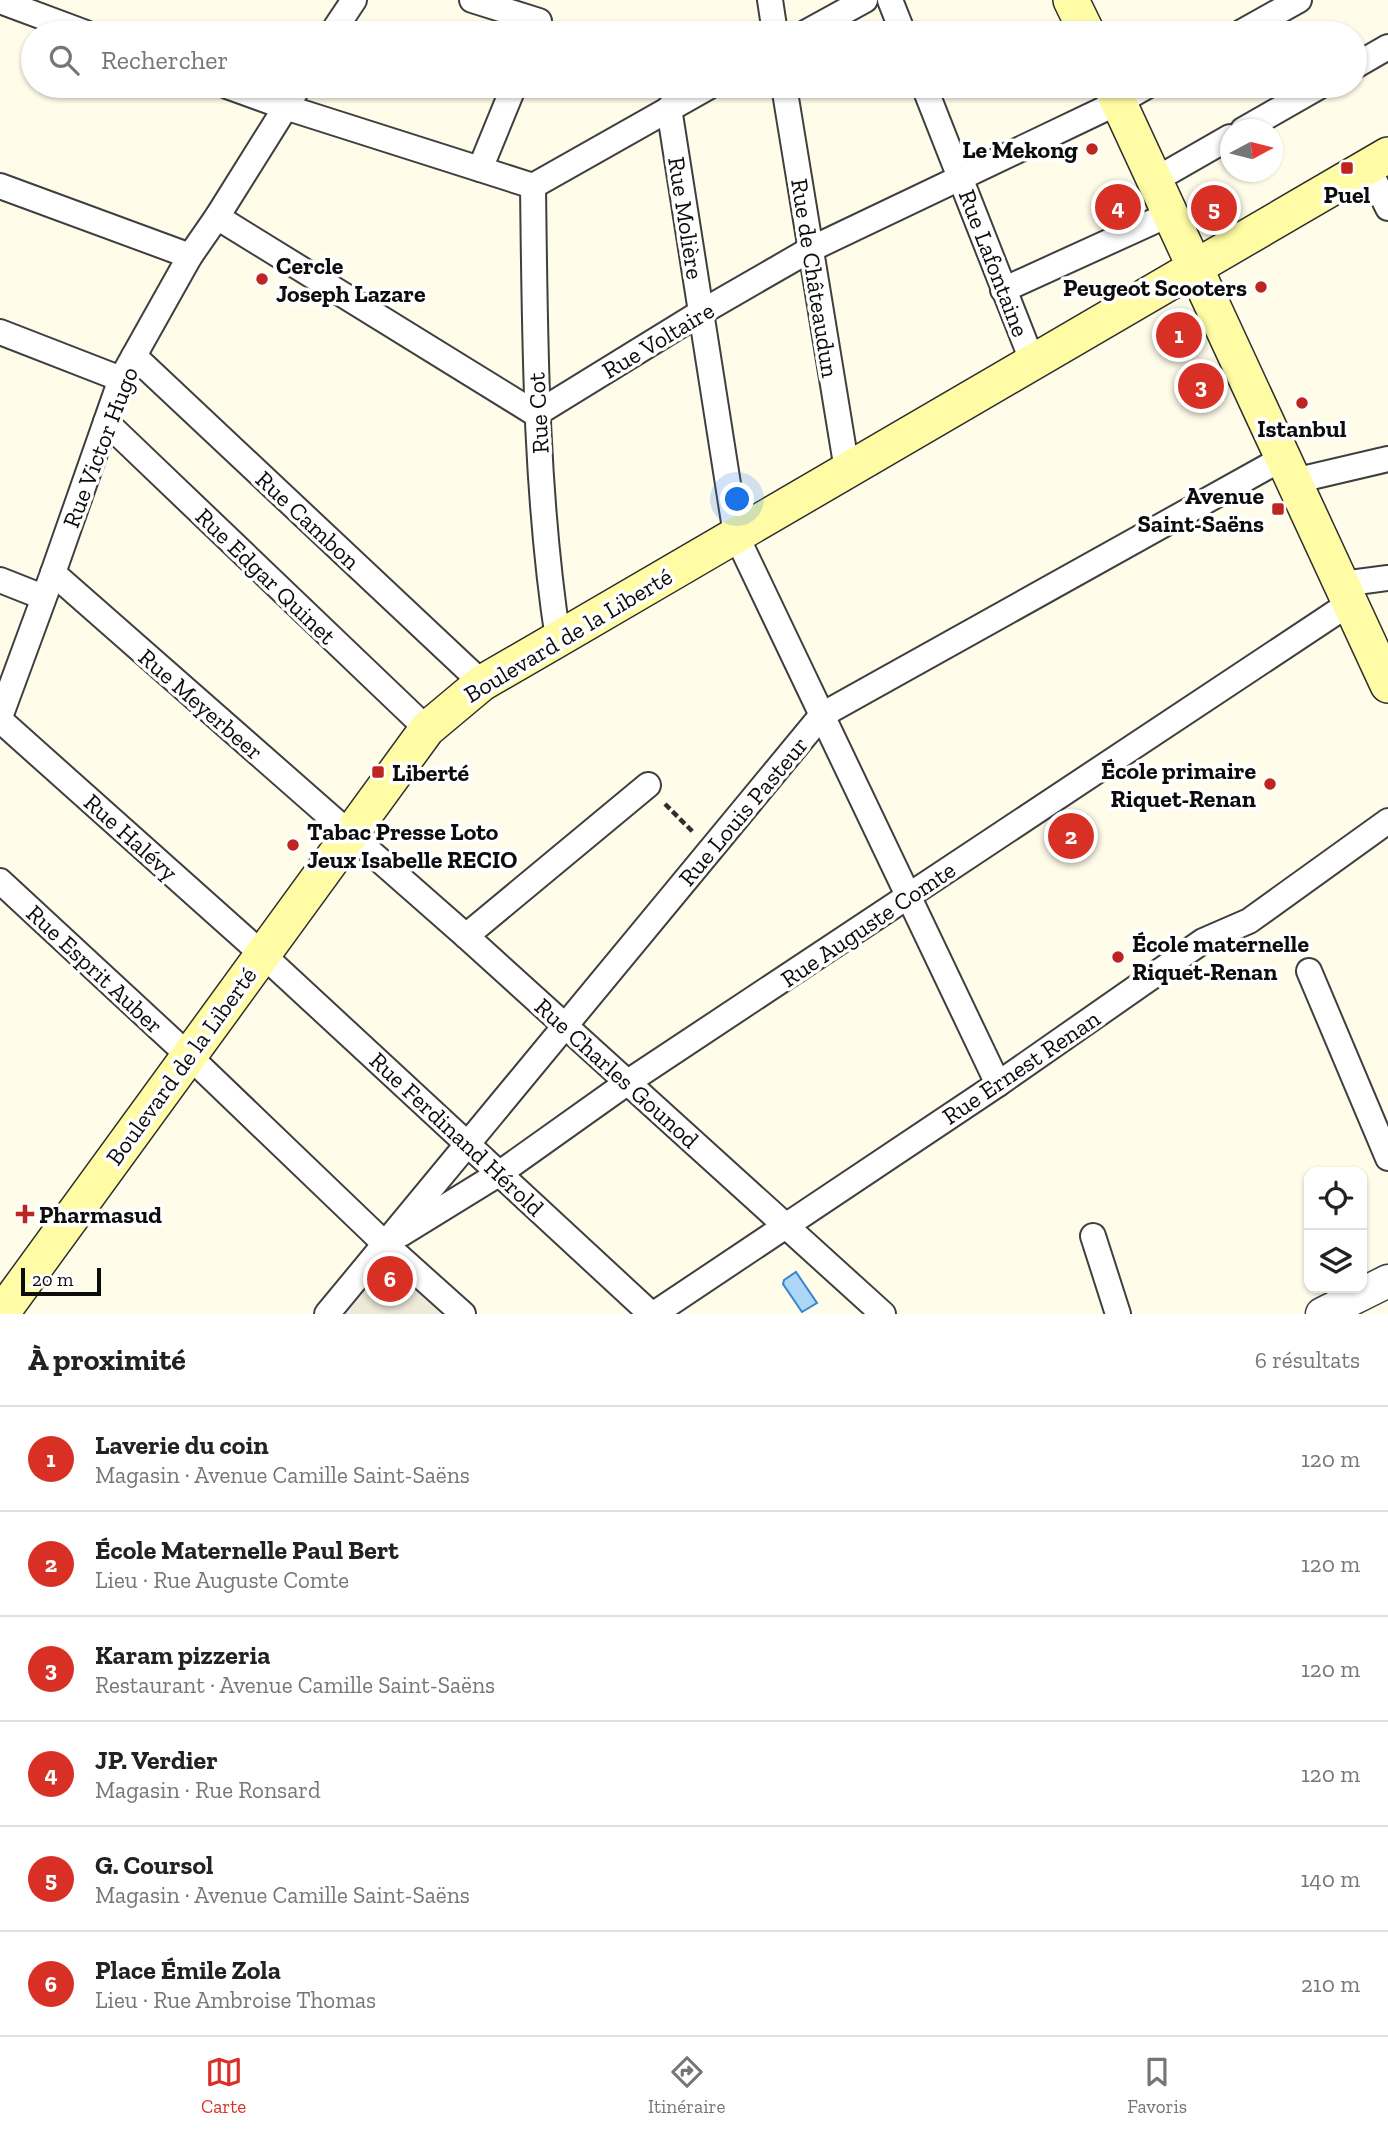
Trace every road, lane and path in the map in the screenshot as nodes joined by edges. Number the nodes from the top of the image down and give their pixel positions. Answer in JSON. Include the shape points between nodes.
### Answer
{"nodes":[{"id":1,"x":354,"y":0,"type":"edge"},
{"id":2,"x":472,"y":0,"type":"edge"},
{"id":3,"x":770,"y":0,"type":"edge"},
{"id":4,"x":865,"y":0,"type":"edge"},
{"id":5,"x":890,"y":0,"type":"edge"},
{"id":6,"x":1071,"y":0,"type":"edge"},
{"id":7,"x":1299,"y":0,"type":"edge"},
{"id":8,"x":0,"y":1,"type":"edge"},
{"id":9,"x":540,"y":18,"type":"edge"},
{"id":10,"x":54,"y":21,"type":"edge"},
{"id":11,"x":340,"y":21,"type":"edge"},
{"id":12,"x":773,"y":21,"type":"edge"},
{"id":13,"x":826,"y":21,"type":"edge"},
{"id":14,"x":898,"y":21,"type":"edge"},
{"id":15,"x":1081,"y":21,"type":"edge"},
{"id":16,"x":1261,"y":21,"type":"edge"},
{"id":17,"x":1388,"y":47,"type":"edge"},
{"id":18,"x":1367,"y":59,"type":"edge"},
{"id":19,"x":260,"y":98,"type":"edge"},
{"id":20,"x":291,"y":98,"type":"edge"},
{"id":21,"x":509,"y":98,"type":"edge"},
{"id":22,"x":688,"y":98,"type":"edge"},
{"id":23,"x":786,"y":98,"type":"edge"},
{"id":24,"x":929,"y":98,"type":"edge"},
{"id":25,"x":1113,"y":98,"type":"edge"},
{"id":26,"x":1128,"y":98,"type":"edge"},
{"id":27,"x":1299,"y":98,"type":"edge"},
{"id":28,"x":285,"y":107,"type":"junction"},
{"id":29,"x":669,"y":108,"type":"junction"},
{"id":30,"x":1262,"y":119,"type":"edge"},
{"id":31,"x":1220,"y":143,"type":"edge"},
{"id":32,"x":1378,"y":161,"type":"edge"},
{"id":33,"x":481,"y":169,"type":"junction"},
{"id":34,"x":961,"y":178,"type":"junction"},
{"id":35,"x":1154,"y":180,"type":"junction"},
{"id":36,"x":0,"y":186,"type":"edge"},
{"id":37,"x":533,"y":186,"type":"junction"},
{"id":38,"x":1388,"y":208,"type":"edge"},
{"id":39,"x":1170,"y":214,"type":"junction"},
{"id":40,"x":217,"y":217,"type":"junction"},
{"id":41,"x":811,"y":249,"type":"junction"},
{"id":42,"x":190,"y":256,"type":"junction"},
{"id":43,"x":1195,"y":268,"type":"junction"},
{"id":44,"x":1003,"y":290,"type":"junction"},
{"id":45,"x":700,"y":313,"type":"junction"},
{"id":46,"x":0,"y":332,"type":"edge"},
{"id":47,"x":134,"y":356,"type":"junction"},
{"id":48,"x":1033,"y":363,"type":"junction"},
{"id":49,"x":121,"y":379,"type":"junction"},
{"id":50,"x":537,"y":414,"type":"junction"},
{"id":51,"x":106,"y":422,"type":"junction"},
{"id":52,"x":1388,"y":459,"type":"edge"},
{"id":53,"x":846,"y":470,"type":"junction"},
{"id":54,"x":1289,"y":470,"type":"junction"},
{"id":55,"x":736,"y":535,"type":"junction"},
{"id":56,"x":53,"y":573,"type":"junction"},
{"id":57,"x":1388,"y":578,"type":"edge"},
{"id":58,"x":0,"y":580,"type":"edge"},
{"id":59,"x":1346,"y":594,"type":"junction"},
{"id":60,"x":43,"y":597,"type":"junction"},
{"id":61,"x":558,"y":639,"type":"junction"},
{"id":62,"x":482,"y":683,"type":"junction"},
{"id":63,"x":1388,"y":684,"type":"edge"},
{"id":64,"x":822,"y":715,"type":"junction"},
{"id":65,"x":0,"y":718,"type":"edge"},
{"id":66,"x":427,"y":729,"type":"junction"},
{"id":67,"x":648,"y":785,"type":"joint"},
{"id":68,"x":1388,"y":821,"type":"edge"},
{"id":69,"x":350,"y":834,"type":"junction"},
{"id":70,"x":710,"y":850,"type":"junction"},
{"id":71,"x":0,"y":881,"type":"edge"},
{"id":72,"x":908,"y":897,"type":"junction"},
{"id":73,"x":466,"y":936,"type":"junction"},
{"id":74,"x":262,"y":954,"type":"junction"},
{"id":75,"x":1309,"y":971,"type":"dead end"},
{"id":76,"x":565,"y":1026,"type":"junction"},
{"id":77,"x":190,"y":1056,"type":"junction"},
{"id":78,"x":628,"y":1082,"type":"junction"},
{"id":79,"x":998,"y":1084,"type":"junction"},
{"id":80,"x":466,"y":1144,"type":"junction"},
{"id":81,"x":1388,"y":1158,"type":"edge"},
{"id":82,"x":500,"y":1173,"type":"junction"},
{"id":83,"x":786,"y":1225,"type":"junction"},
{"id":84,"x":1093,"y":1236,"type":"dead end"},
{"id":85,"x":385,"y":1244,"type":"junction"},
{"id":86,"x":1388,"y":1281,"type":"edge"},
{"id":87,"x":10,"y":1311,"type":"edge"},
{"id":88,"x":327,"y":1314,"type":"edge"},
{"id":89,"x":463,"y":1314,"type":"edge"},
{"id":90,"x":653,"y":1314,"type":"edge"},
{"id":91,"x":883,"y":1314,"type":"edge"},
{"id":92,"x":1118,"y":1314,"type":"edge"},
{"id":93,"x":1322,"y":1314,"type":"edge"}],
"edges":[{"from":1,"to":11,"type":"street"},
{"from":2,"to":9,"type":"street"},
{"from":3,"to":12,"type":"street"},
{"from":4,"to":13,"type":"street"},
{"from":5,"to":14,"type":"street"},
{"from":6,"to":15,"type":"main road"},
{"from":7,"to":16,"type":"street"},
{"from":8,"to":10,"type":"street"},
{"from":17,"to":18,"type":"street"},
{"from":19,"to":28,"type":"street"},
{"from":20,"to":28,"type":"street","name":"Rue Victor Hugo"},
{"from":21,"to":33,"type":"street"},
{"from":22,"to":29,"type":"street"},
{"from":23,"to":41,"type":"street","name":"Rue de Châteaudun"},
{"from":24,"to":34,"type":"street","name":"Rue Lafontaine"},
{"from":25,"to":34,"type":"street","name":"Rue Voltaire"},
{"from":26,"to":35,"type":"main road"},
{"from":27,"to":30,"type":"street"},
{"from":28,"to":33,"type":"street"},
{"from":28,"to":40,"type":"street","name":"Rue Victor Hugo"},
{"from":29,"to":37,"type":"street"},
{"from":29,"to":45,"type":"street","name":"Rue Molière"},
{"from":31,"to":35,"type":"street"},
{"from":32,"to":38,"type":"street"},
{"from":32,"to":43,"type":"main road","name":"Boulevard de la Liberté"},
{"from":33,"to":37,"type":"street"},
{"from":34,"to":41,"type":"street","name":"Rue Voltaire"},
{"from":34,"to":44,"type":"street","name":"Rue Lafontaine"},
{"from":35,"to":39,"type":"main road"},
{"from":36,"to":42,"type":"street"},
{"from":37,"to":50,"type":"street","name":"Rue Cot"},
{"from":39,"to":43,"type":"main road"},
{"from":39,"to":44,"type":"street"},
{"from":40,"to":42,"type":"street","name":"Rue Victor Hugo"},
{"from":40,"to":50,"type":"street"},
{"from":41,"to":45,"type":"street","name":"Rue Voltaire"},
{"from":41,"to":53,"type":"street","name":"Rue de Châteaudun"},
{"from":42,"to":47,"type":"street","name":"Rue Victor Hugo"},
{"from":43,"to":48,"type":"main road","name":"Boulevard de la Liberté"},
{"from":43,"to":54,"type":"main road"},
{"from":44,"to":48,"type":"street","name":"Rue Lafontaine"},
{"from":45,"to":50,"type":"street","name":"Rue Voltaire"},
{"from":45,"to":55,"type":"street","name":"Rue Molière"},
{"from":46,"to":49,"type":"street"},
{"from":47,"to":49,"type":"street","name":"Rue Victor Hugo"},
{"from":47,"to":62,"type":"street","name":"Rue Cambon"},
{"from":48,"to":53,"type":"main road","name":"Boulevard de la Liberté"},
{"from":49,"to":51,"type":"street","name":"Rue Victor Hugo"},
{"from":50,"to":61,"type":"street","name":"Rue Cot"},
{"from":51,"to":56,"type":"street","name":"Rue Victor Hugo"},
{"from":51,"to":66,"type":"street","name":"Rue Edgar Quinet"},
{"from":52,"to":54,"type":"street","name":"Rue Louis Pasteur"},
{"from":53,"to":55,"type":"main road","name":"Boulevard de la Liberté"},
{"from":54,"to":59,"type":"main road"},
{"from":54,"to":64,"type":"street","name":"Rue Louis Pasteur"},
{"from":55,"to":61,"type":"main road","name":"Boulevard de la Liberté"},
{"from":55,"to":64,"type":"street","name":"Rue Molière"},
{"from":56,"to":60,"type":"street","name":"Rue Victor Hugo"},
{"from":56,"to":69,"type":"street","name":"Rue Meyerbeer"},
{"from":57,"to":59,"type":"street"},
{"from":58,"to":60,"type":"street"},
{"from":59,"to":63,"type":"main road"},
{"from":59,"to":72,"type":"street","name":"Rue Auguste Comte"},
{"from":60,"to":65,"type":"street","name":"Rue Victor Hugo"},
{"from":61,"to":62,"type":"main road","name":"Boulevard de la Liberté"},
{"from":62,"to":66,"type":"main road","name":"Boulevard de la Liberté"},
{"from":64,"to":70,"type":"street","name":"Rue Louis Pasteur"},
{"from":64,"to":72,"type":"street","name":"Rue Molière"},
{"from":65,"to":74,"type":"street","name":"Rue Halévy"},
{"from":66,"to":69,"type":"main road","name":"Boulevard de la Liberté"},
{"from":67,"to":70,"type":"path"},
{"from":67,"to":73,"type":"street"},
{"from":68,"to":79,"type":"street","name":"Rue Ernest Renan","via":[[1249,920],[1203,942]]},
{"from":69,"to":73,"type":"street","name":"Rue Charles Gounod"},
{"from":69,"to":74,"type":"main road","name":"Boulevard de la Liberté"},
{"from":70,"to":76,"type":"street","name":"Rue Louis Pasteur"},
{"from":71,"to":77,"type":"street","name":"Rue Esprit Auber"},
{"from":72,"to":78,"type":"street","name":"Rue Auguste Comte"},
{"from":72,"to":79,"type":"street","name":"Rue Molière"},
{"from":73,"to":76,"type":"street","name":"Rue Charles Gounod"},
{"from":74,"to":77,"type":"main road","name":"Boulevard de la Liberté"},
{"from":74,"to":80,"type":"street","name":"Rue Ferdinand Hérold"},
{"from":75,"to":81,"type":"street"},
{"from":76,"to":78,"type":"street","name":"Rue Charles Gounod"},
{"from":76,"to":80,"type":"street","name":"Rue Louis Pasteur"},
{"from":77,"to":85,"type":"street","name":"Rue Esprit Auber"},
{"from":77,"to":87,"type":"main road","name":"Boulevard de la Liberté"},
{"from":78,"to":82,"type":"street","name":"Rue Auguste Comte"},
{"from":78,"to":83,"type":"street","name":"Rue Charles Gounod"},
{"from":79,"to":83,"type":"street","name":"Rue Ernest Renan"},
{"from":80,"to":82,"type":"street","name":"Rue Ferdinand Hérold"},
{"from":80,"to":85,"type":"street","name":"Rue Louis Pasteur"},
{"from":82,"to":85,"type":"street","name":"Rue Auguste Comte"},
{"from":82,"to":90,"type":"street","name":"Rue Ferdinand Hérold"},
{"from":83,"to":90,"type":"street","name":"Rue Ernest Renan"},
{"from":83,"to":91,"type":"street","name":"Rue Charles Gounod"},
{"from":84,"to":92,"type":"street"},
{"from":85,"to":88,"type":"street","name":"Rue Louis Pasteur"},
{"from":85,"to":89,"type":"street","name":"Rue Esprit Auber"},
{"from":86,"to":93,"type":"street"}]}
